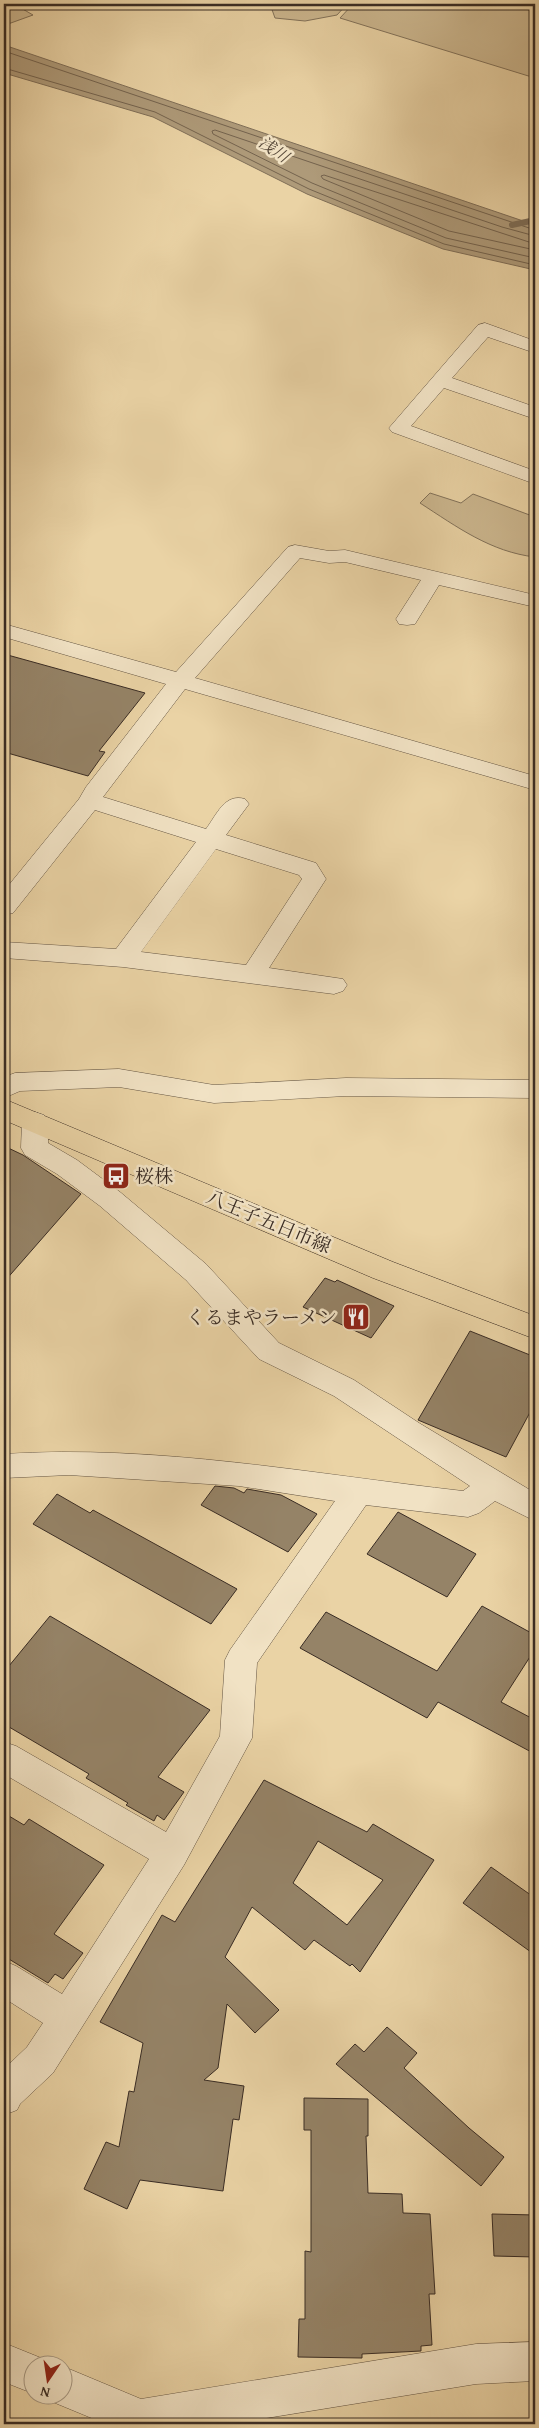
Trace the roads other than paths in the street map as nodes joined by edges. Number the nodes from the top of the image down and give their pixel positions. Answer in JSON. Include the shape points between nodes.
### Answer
{"nodes":[{"id":1,"x":535,"y":347,"type":"edge"},
{"id":2,"x":441,"y":380,"type":"junction"},
{"id":3,"x":535,"y":413,"type":"edge"},
{"id":4,"x":535,"y":478,"type":"edge"},
{"id":5,"x":433,"y":577,"type":"junction"},
{"id":6,"x":535,"y":601,"type":"edge"},
{"id":7,"x":407,"y":619,"type":"dead end"},
{"id":8,"x":4,"y":630,"type":"edge"},
{"id":9,"x":181,"y":680,"type":"junction"},
{"id":10,"x":535,"y":783,"type":"edge"},
{"id":11,"x":90,"y":801,"type":"junction"},
{"id":12,"x":237,"y":804,"type":"dead end"},
{"id":13,"x":210,"y":839,"type":"junction"},
{"id":14,"x":7,"y":895,"type":"edge"},
{"id":15,"x":4,"y":950,"type":"edge"},
{"id":16,"x":123,"y":958,"type":"junction"},
{"id":17,"x":252,"y":975,"type":"junction"},
{"id":18,"x":334,"y":986,"type":"dead end"},
{"id":19,"x":7,"y":1082,"type":"edge"},
{"id":20,"x":535,"y":1089,"type":"edge"},
{"id":21,"x":4,"y":1109,"type":"edge"},
{"id":22,"x":35,"y":1122,"type":"junction"},
{"id":23,"x":535,"y":1328,"type":"edge"},
{"id":24,"x":4,"y":1466,"type":"edge"},
{"id":25,"x":494,"y":1486,"type":"junction"},
{"id":26,"x":358,"y":1492,"type":"junction"},
{"id":27,"x":535,"y":1508,"type":"edge"},
{"id":28,"x":4,"y":1757,"type":"edge"},
{"id":29,"x":172,"y":1854,"type":"junction"},
{"id":30,"x":4,"y":1978,"type":"edge"},
{"id":31,"x":66,"y":2017,"type":"junction"},
{"id":32,"x":4,"y":2097,"type":"edge"},
{"id":33,"x":535,"y":2361,"type":"edge"},
{"id":34,"x":4,"y":2362,"type":"edge"},
{"id":35,"x":22,"y":2370,"type":"edge"},
{"id":36,"x":72,"y":2391,"type":"edge"},
{"id":37,"x":140,"y":2422,"type":"edge"}],
"edges":[{"from":1,"to":2,"type":"street","via":[[485,329]]},
{"from":2,"to":3,"type":"street"},
{"from":2,"to":4,"type":"street","via":[[399,428]]},
{"from":5,"to":6,"type":"street"},
{"from":5,"to":7,"type":"street"},
{"from":5,"to":9,"type":"street","via":[[345,556],[329,557],[295,550]]},
{"from":8,"to":9,"type":"street"},
{"from":9,"to":10,"type":"street"},
{"from":9,"to":11,"type":"street"},
{"from":11,"to":13,"type":"street"},
{"from":11,"to":14,"type":"street"},
{"from":12,"to":13,"type":"street"},
{"from":13,"to":16,"type":"street"},
{"from":13,"to":17,"type":"street","via":[[308,869],[314,879]]},
{"from":15,"to":16,"type":"street"},
{"from":16,"to":17,"type":"street"},
{"from":17,"to":18,"type":"street"},
{"from":19,"to":20,"type":"street","via":[[119,1078],[214,1094],[346,1087]]},
{"from":21,"to":22,"type":"main road","name":"八王子五日市線"},
{"from":22,"to":23,"type":"main road","name":"八王子五日市線","via":[[383,1270]]},
{"from":22,"to":25,"type":"street","via":[[34,1148],[67,1167],[110,1199],[196,1272],[269,1351],[344,1388]]},
{"from":24,"to":26,"type":"street","via":[[69,1463],[239,1474]]},
{"from":25,"to":26,"type":"street","via":[[468,1504]]},
{"from":25,"to":27,"type":"street"},
{"from":26,"to":29,"type":"street","via":[[240,1660],[236,1738]]},
{"from":28,"to":29,"type":"street"},
{"from":29,"to":31,"type":"street"},
{"from":30,"to":31,"type":"street"},
{"from":31,"to":32,"type":"street","via":[[40,2060]]},
{"from":33,"to":37,"type":"street","via":[[476,2364]]},
{"from":34,"to":35,"type":"street"},
{"from":36,"to":37,"type":"street"}]}
